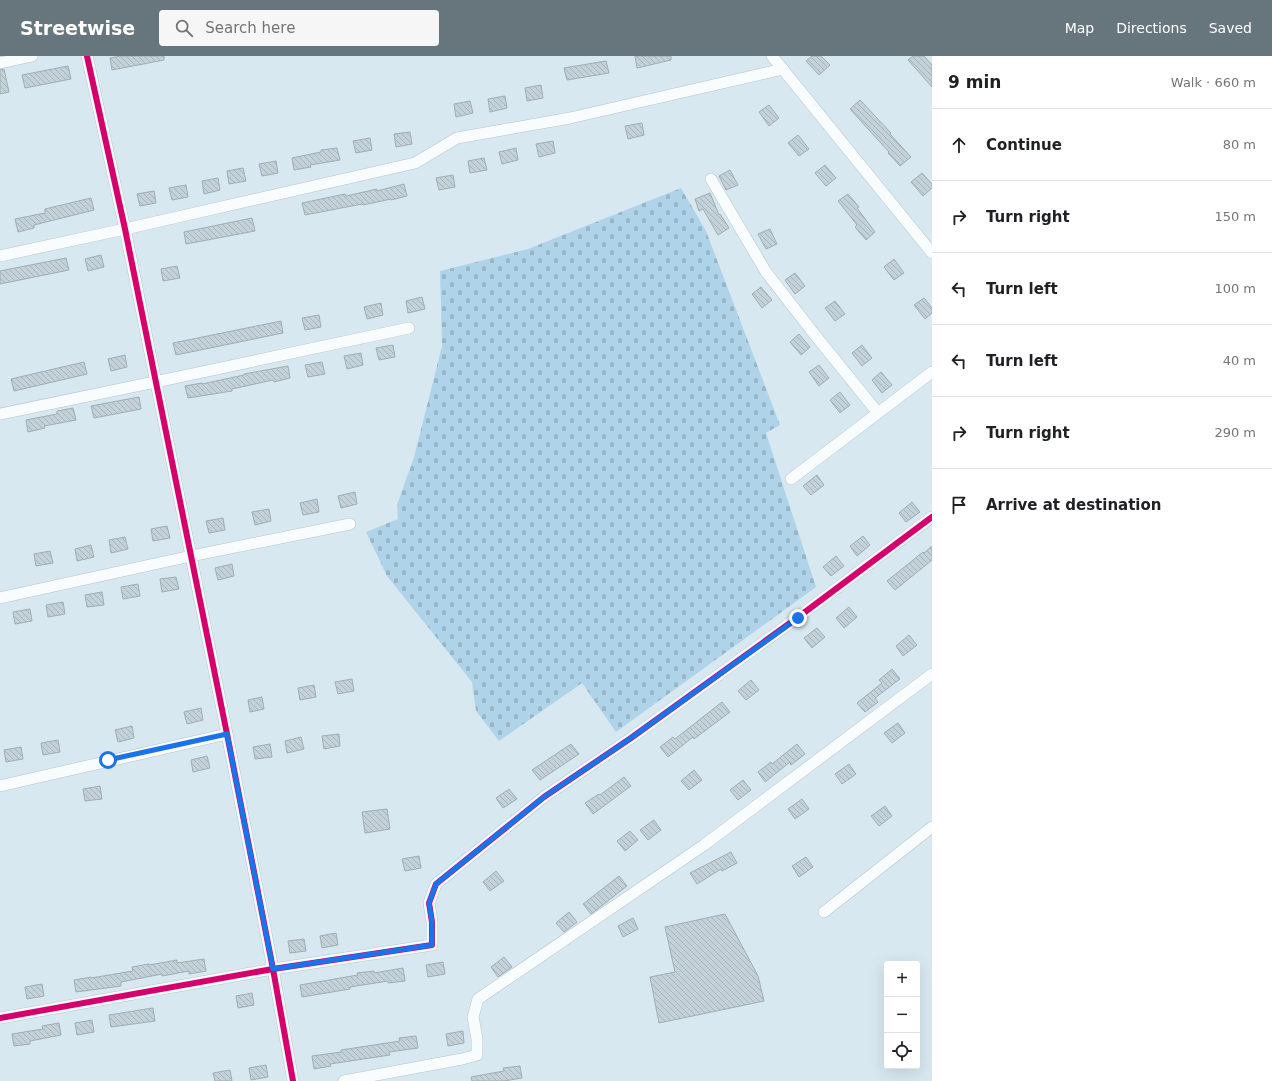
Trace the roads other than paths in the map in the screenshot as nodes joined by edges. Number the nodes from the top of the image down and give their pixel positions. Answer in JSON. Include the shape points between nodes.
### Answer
{"nodes":[{"id":1,"x":32,"y":56,"type":"edge"},
{"id":2,"x":87,"y":56,"type":"edge"},
{"id":3,"x":772,"y":56,"type":"edge"},
{"id":4,"x":0,"y":63,"type":"edge"},
{"id":5,"x":783,"y":69,"type":"junction"},
{"id":6,"x":711,"y":180,"type":"dead end"},
{"id":7,"x":125,"y":229,"type":"junction"},
{"id":8,"x":932,"y":253,"type":"edge"},
{"id":9,"x":0,"y":256,"type":"edge"},
{"id":10,"x":409,"y":328,"type":"dead end"},
{"id":11,"x":932,"y":372,"type":"edge"},
{"id":12,"x":155,"y":382,"type":"junction"},
{"id":13,"x":878,"y":413,"type":"junction"},
{"id":14,"x":0,"y":414,"type":"edge"},
{"id":15,"x":791,"y":479,"type":"dead end"},
{"id":16,"x":932,"y":517,"type":"edge"},
{"id":17,"x":350,"y":524,"type":"dead end"},
{"id":18,"x":191,"y":556,"type":"junction"},
{"id":19,"x":0,"y":598,"type":"edge"},
{"id":20,"x":932,"y":674,"type":"edge"},
{"id":21,"x":227,"y":734,"type":"junction"},
{"id":22,"x":0,"y":786,"type":"edge"},
{"id":23,"x":932,"y":827,"type":"edge"},
{"id":24,"x":824,"y":912,"type":"dead end"},
{"id":25,"x":273,"y":969,"type":"junction"},
{"id":26,"x":0,"y":1018,"type":"edge"},
{"id":27,"x":292,"y":1081,"type":"edge"},
{"id":28,"x":344,"y":1081,"type":"edge"}],
"edges":[{"from":1,"to":4,"type":"street"},
{"from":2,"to":7,"type":"street"},
{"from":3,"to":5,"type":"street"},
{"from":5,"to":7,"type":"street","via":[[570,118],[457,138],[415,164]]},
{"from":5,"to":8,"type":"street"},
{"from":6,"to":13,"type":"street","via":[[766,272]]},
{"from":7,"to":9,"type":"street"},
{"from":7,"to":12,"type":"street"},
{"from":10,"to":12,"type":"street"},
{"from":11,"to":13,"type":"street"},
{"from":12,"to":14,"type":"street"},
{"from":12,"to":18,"type":"street"},
{"from":13,"to":15,"type":"street"},
{"from":16,"to":25,"type":"street","via":[[798,618],[544,797],[436,884],[429,903],[432,945]]},
{"from":17,"to":18,"type":"street"},
{"from":18,"to":19,"type":"street"},
{"from":18,"to":21,"type":"street"},
{"from":20,"to":28,"type":"street","via":[[704,845],[478,999],[473,1017],[477,1055]]},
{"from":21,"to":22,"type":"street"},
{"from":21,"to":25,"type":"street"},
{"from":23,"to":24,"type":"street"},
{"from":25,"to":26,"type":"street"},
{"from":25,"to":27,"type":"street"}]}
